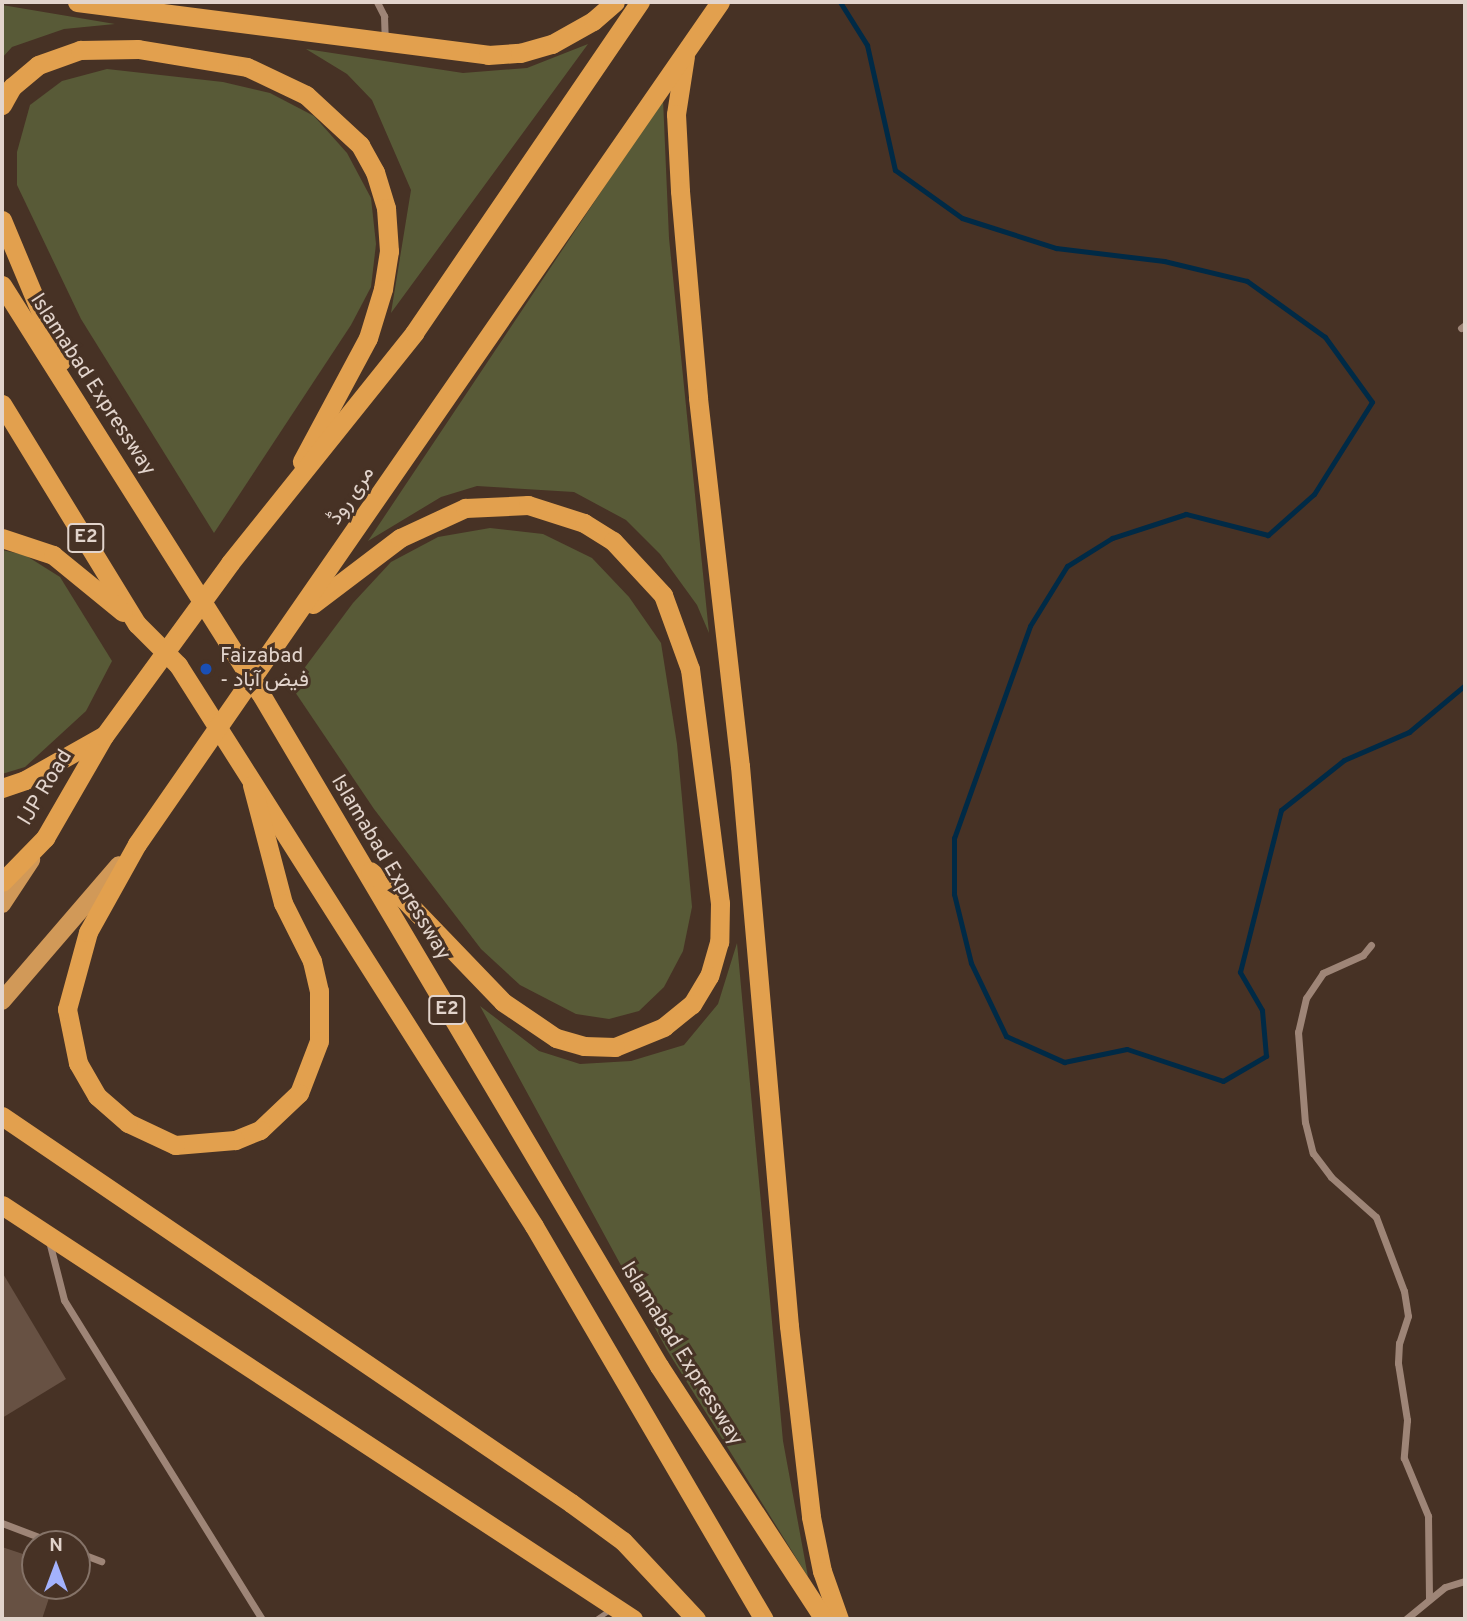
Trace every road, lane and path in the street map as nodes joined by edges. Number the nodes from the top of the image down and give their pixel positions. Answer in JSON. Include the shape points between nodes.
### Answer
{"nodes":[{"id":1,"x":77,"y":2,"type":"edge"},
{"id":2,"x":377,"y":2,"type":"edge"},
{"id":3,"x":615,"y":2,"type":"edge"},
{"id":4,"x":640,"y":2,"type":"edge"},
{"id":5,"x":720,"y":2,"type":"edge"},
{"id":6,"x":384,"y":44,"type":"junction"},
{"id":7,"x":685,"y":51,"type":"junction"},
{"id":8,"x":2,"y":105,"type":"edge"},
{"id":9,"x":2,"y":220,"type":"edge"},
{"id":10,"x":2,"y":285,"type":"edge"},
{"id":11,"x":75,"y":397,"type":"junction"},
{"id":12,"x":2,"y":404,"type":"edge"},
{"id":13,"x":277,"y":508,"type":"junction"},
{"id":14,"x":2,"y":538,"type":"edge"},
{"id":15,"x":298,"y":615,"type":"junction"},
{"id":16,"x":137,"y":624,"type":"junction"},
{"id":17,"x":104,"y":736,"type":"junction"},
{"id":18,"x":252,"y":785,"type":"junction"},
{"id":19,"x":2,"y":788,"type":"edge"},
{"id":20,"x":45,"y":838,"type":"junction"},
{"id":21,"x":137,"y":844,"type":"junction"},
{"id":22,"x":359,"y":862,"type":"junction"},
{"id":23,"x":2,"y":882,"type":"edge"},
{"id":24,"x":2,"y":904,"type":"edge"},
{"id":25,"x":1371,"y":945,"type":"dead end"},
{"id":26,"x":2,"y":1000,"type":"edge"},
{"id":27,"x":2,"y":1115,"type":"edge"},
{"id":28,"x":2,"y":1205,"type":"edge"},
{"id":29,"x":46,"y":1232,"type":"junction"},
{"id":30,"x":2,"y":1523,"type":"edge"},
{"id":31,"x":21,"y":1530,"type":"edge"},
{"id":32,"x":91,"y":1557,"type":"edge"},
{"id":33,"x":101,"y":1561,"type":"dead end"},
{"id":34,"x":1465,"y":1581,"type":"edge"},
{"id":35,"x":1429,"y":1598,"type":"junction"},
{"id":36,"x":616,"y":1605,"type":"junction"},
{"id":37,"x":262,"y":1619,"type":"edge"},
{"id":38,"x":596,"y":1619,"type":"edge"},
{"id":39,"x":633,"y":1619,"type":"edge"},
{"id":40,"x":696,"y":1619,"type":"edge"},
{"id":41,"x":764,"y":1619,"type":"edge"},
{"id":42,"x":824,"y":1619,"type":"edge"},
{"id":43,"x":839,"y":1619,"type":"edge"},
{"id":44,"x":1406,"y":1619,"type":"edge"}],
"edges":[{"from":1,"to":6,"type":"highway"},
{"from":2,"to":6,"type":"street","via":[[384,16]]},
{"from":3,"to":6,"type":"highway","via":[[593,21],[552,44],[520,53],[488,55]]},
{"from":4,"to":13,"type":"highway","via":[[414,333]]},
{"from":5,"to":7,"type":"highway","name":"مری روڈ"},
{"from":7,"to":15,"type":"highway","name":"مری روڈ"},
{"from":7,"to":43,"type":"highway","via":[[676,114],[698,398],[740,766],[789,1326],[811,1517],[822,1571]]},
{"from":8,"to":13,"type":"highway","via":[[12,87],[38,65],[80,50],[138,49],[247,67],[306,95],[359,145],[375,172],[386,208],[389,251],[383,289],[368,338]]},
{"from":9,"to":11,"type":"highway"},
{"from":10,"to":11,"type":"highway","name":"Islamabad Expressway","number":"E2"},
{"from":11,"to":22,"type":"highway","name":"Islamabad Expressway","number":"E2","via":[[259,691]]},
{"from":12,"to":16,"type":"highway","number":"E2"},
{"from":13,"to":17,"type":"highway","name":"IJP Road","via":[[230,563]]},
{"from":14,"to":16,"type":"highway","via":[[53,555]]},
{"from":15,"to":21,"type":"highway","name":"مری روڈ"},
{"from":15,"to":22,"type":"highway","via":[[400,538],[465,508],[528,505],[584,523],[613,541],[663,595],[690,669],[720,903],[719,942],[709,976],[692,1004],[664,1027],[615,1047],[584,1046],[556,1038],[503,1002],[405,901]]},
{"from":16,"to":18,"type":"highway","number":"E2","via":[[178,665]]},
{"from":17,"to":19,"type":"highway","via":[[26,780]]},
{"from":17,"to":20,"type":"highway","name":"IJP Road"},
{"from":18,"to":21,"type":"highway","via":[[283,903],[312,961],[320,1017],[311,1069],[299,1093],[260,1130],[235,1140],[175,1145],[148,1136],[97,1096],[78,1063],[67,1009],[72,984],[88,932]]},
{"from":18,"to":41,"type":"highway","number":"E2","via":[[534,1226]]},
{"from":20,"to":23,"type":"highway","name":"IJP Road"},
{"from":20,"to":24,"type":"main road"},
{"from":21,"to":26,"type":"main road","name":"مری روڈ"},
{"from":22,"to":42,"type":"highway","name":"Islamabad Expressway","number":"E2","via":[[659,1366]]},
{"from":25,"to":35,"type":"street","via":[[1363,956],[1323,973],[1306,998],[1298,1032],[1305,1122],[1313,1153],[1331,1177],[1376,1217],[1404,1291],[1408,1316],[1398,1363],[1407,1420],[1404,1458],[1428,1516]]},
{"from":27,"to":40,"type":"highway","via":[[571,1503],[623,1541]]},
{"from":28,"to":29,"type":"highway"},
{"from":29,"to":36,"type":"highway"},
{"from":29,"to":37,"type":"street","via":[[64,1300]]},
{"from":30,"to":31,"type":"street"},
{"from":32,"to":33,"type":"street"},
{"from":34,"to":35,"type":"street"},
{"from":35,"to":44,"type":"street"},
{"from":36,"to":38,"type":"lane"},
{"from":36,"to":39,"type":"highway"}]}
